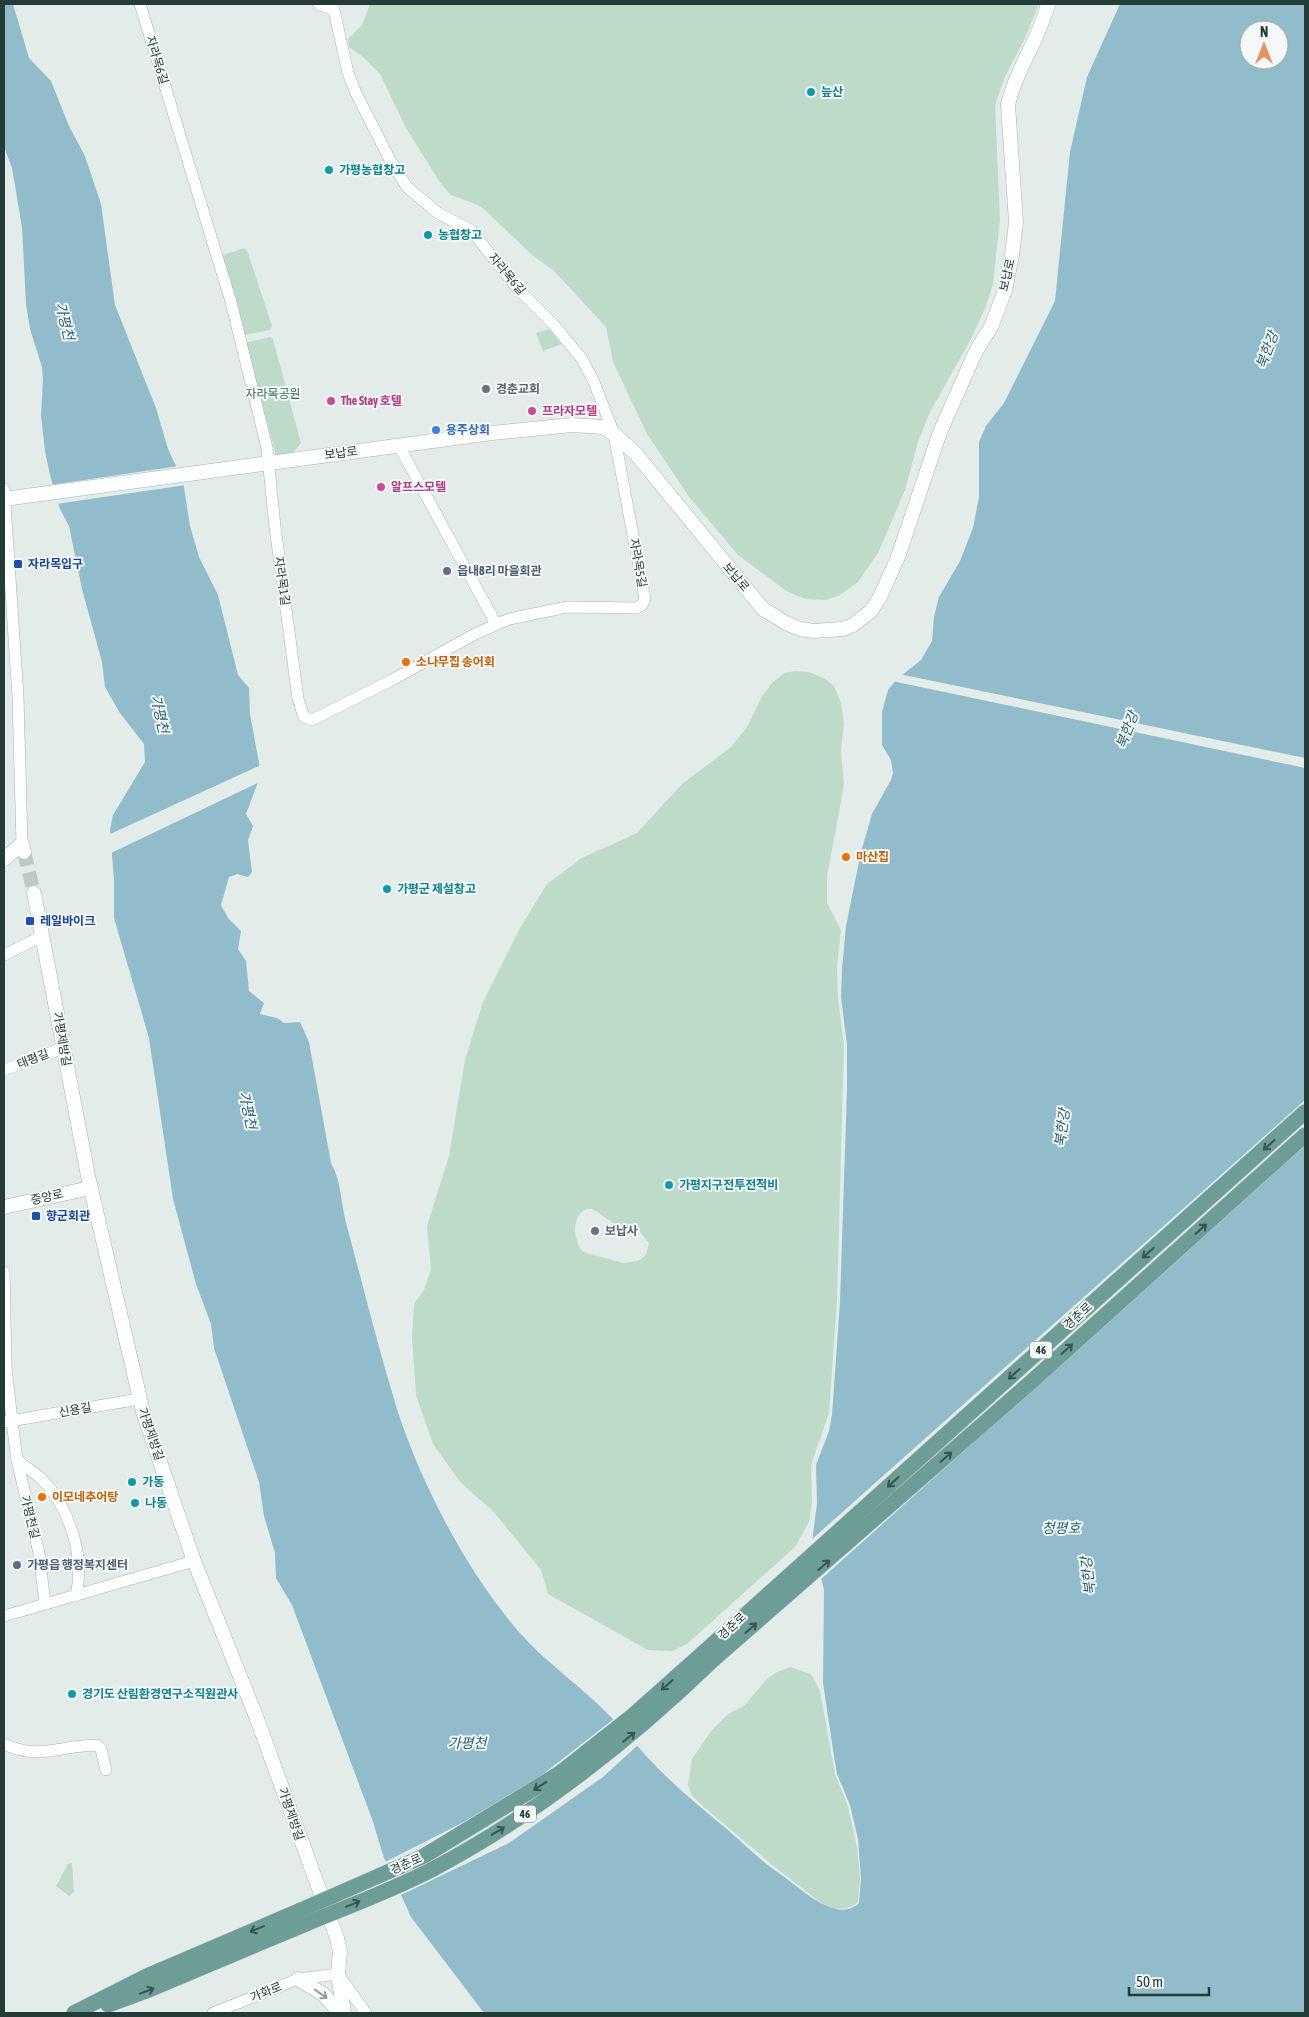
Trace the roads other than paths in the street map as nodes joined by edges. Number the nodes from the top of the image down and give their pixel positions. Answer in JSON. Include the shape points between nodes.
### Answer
{"nodes":[{"id":1,"x":140,"y":4,"type":"edge"},
{"id":2,"x":318,"y":4,"type":"edge"},
{"id":3,"x":1048,"y":4,"type":"edge"},
{"id":4,"x":614,"y":434,"type":"junction"},
{"id":5,"x":399,"y":446,"type":"junction"},
{"id":6,"x":270,"y":463,"type":"junction"},
{"id":7,"x":4,"y":496,"type":"edge"},
{"id":8,"x":496,"y":624,"type":"junction"},
{"id":9,"x":23,"y":848,"type":"joint"},
{"id":10,"x":4,"y":859,"type":"edge"},
{"id":11,"x":34,"y":893,"type":"tunnel mouth"},
{"id":12,"x":42,"y":936,"type":"junction"},
{"id":13,"x":4,"y":955,"type":"edge"},
{"id":14,"x":63,"y":1048,"type":"junction"},
{"id":15,"x":4,"y":1070,"type":"edge"},
{"id":16,"x":1305,"y":1112,"type":"edge"},
{"id":17,"x":1305,"y":1135,"type":"edge"},
{"id":18,"x":90,"y":1188,"type":"junction"},
{"id":19,"x":4,"y":1207,"type":"edge"},
{"id":20,"x":4,"y":1272,"type":"edge"},
{"id":21,"x":139,"y":1398,"type":"junction"},
{"id":22,"x":8,"y":1422,"type":"edge"},
{"id":23,"x":17,"y":1460,"type":"junction"},
{"id":24,"x":194,"y":1561,"type":"junction"},
{"id":25,"x":76,"y":1596,"type":"junction"},
{"id":26,"x":45,"y":1604,"type":"junction"},
{"id":27,"x":4,"y":1616,"type":"edge"},
{"id":28,"x":709,"y":1656,"type":"junction"},
{"id":29,"x":4,"y":1744,"type":"edge"},
{"id":30,"x":106,"y":1770,"type":"dead end"},
{"id":31,"x":305,"y":1917,"type":"junction"},
{"id":32,"x":338,"y":1974,"type":"junction"},
{"id":33,"x":294,"y":1980,"type":"junction"},
{"id":34,"x":74,"y":2013,"type":"edge"},
{"id":35,"x":85,"y":2013,"type":"edge"},
{"id":36,"x":213,"y":2013,"type":"edge"},
{"id":37,"x":340,"y":2013,"type":"edge"},
{"id":38,"x":344,"y":2013,"type":"edge"},
{"id":39,"x":366,"y":2013,"type":"edge"}],
"edges":[{"from":1,"to":6,"type":"street","name":"자라목6길","via":[[231,302]]},
{"from":2,"to":4,"type":"street","name":"자라목6길","via":[[334,10],[356,93],[390,160],[408,187],[438,213],[471,230],[518,289],[563,335],[590,374]]},
{"from":3,"to":4,"type":"street","name":"보납로","via":[[1040,31],[1012,87],[1008,105],[1016,222],[1005,290],[992,326],[976,351],[940,432],[898,557],[871,611],[853,625],[814,631],[786,623],[763,609],[636,454]]},
{"from":4,"to":5,"type":"street","name":"보납로","via":[[596,425],[572,425]]},
{"from":4,"to":8,"type":"street","name":"자라목5길","via":[[644,603],[636,608],[567,607]]},
{"from":5,"to":6,"type":"street","name":"보납로"},
{"from":5,"to":8,"type":"street"},
{"from":6,"to":7,"type":"street","name":"보납로","via":[[28,496]]},
{"from":6,"to":8,"type":"street","name":"자라목1길","via":[[275,527],[298,699],[304,717],[312,720]]},
{"from":7,"to":9,"type":"street","via":[[18,697]]},
{"from":9,"to":10,"type":"street"},
{"from":11,"to":12,"type":"street","name":"가평제방길"},
{"from":12,"to":13,"type":"street"},
{"from":12,"to":14,"type":"street","name":"가평제방길"},
{"from":14,"to":15,"type":"street","name":"태평길"},
{"from":14,"to":18,"type":"street","name":"가평제방길"},
{"from":16,"to":28,"type":"main road","name":"경춘로","number":"46","one_way":true,"via":[[775,1586]]},
{"from":28,"to":17,"type":"main road","name":"경춘로","number":"46","one_way":true,"via":[[788,1597]]},
{"from":18,"to":19,"type":"street","name":"중앙로"},
{"from":18,"to":21,"type":"street","name":"가평제방길"},
{"from":20,"to":22,"type":"street"},
{"from":21,"to":22,"type":"street","name":"신용길"},
{"from":21,"to":24,"type":"street","name":"가평제방길"},
{"from":22,"to":23,"type":"street"},
{"from":23,"to":25,"type":"street","via":[[42,1480],[65,1514],[75,1540],[78,1560]]},
{"from":23,"to":26,"type":"street","name":"가평천길","via":[[39,1554]]},
{"from":24,"to":25,"type":"street"},
{"from":24,"to":32,"type":"street","name":"가평제방길","via":[[337,1938],[340,1952]]},
{"from":25,"to":26,"type":"street"},
{"from":26,"to":27,"type":"street"},
{"from":28,"to":31,"type":"main road","name":"경춘로","number":"46","bridge":true,"via":[[630,1736],[570,1784],[510,1824],[432,1870]]},
{"from":29,"to":30,"type":"street","via":[[40,1753],[97,1745]]},
{"from":31,"to":34,"type":"main road","name":"경춘로","number":"46","one_way":true,"via":[[147,1976]]},
{"from":35,"to":31,"type":"main road","name":"경춘로","number":"46","one_way":true,"via":[[146,1991]]},
{"from":32,"to":33,"type":"street","name":"가화로"},
{"from":32,"to":38,"type":"street","name":"가평제방길"},
{"from":32,"to":39,"type":"street"},
{"from":33,"to":36,"type":"street","name":"가화로"},
{"from":33,"to":37,"type":"street","one_way":true,"via":[[323,1994]]}]}
